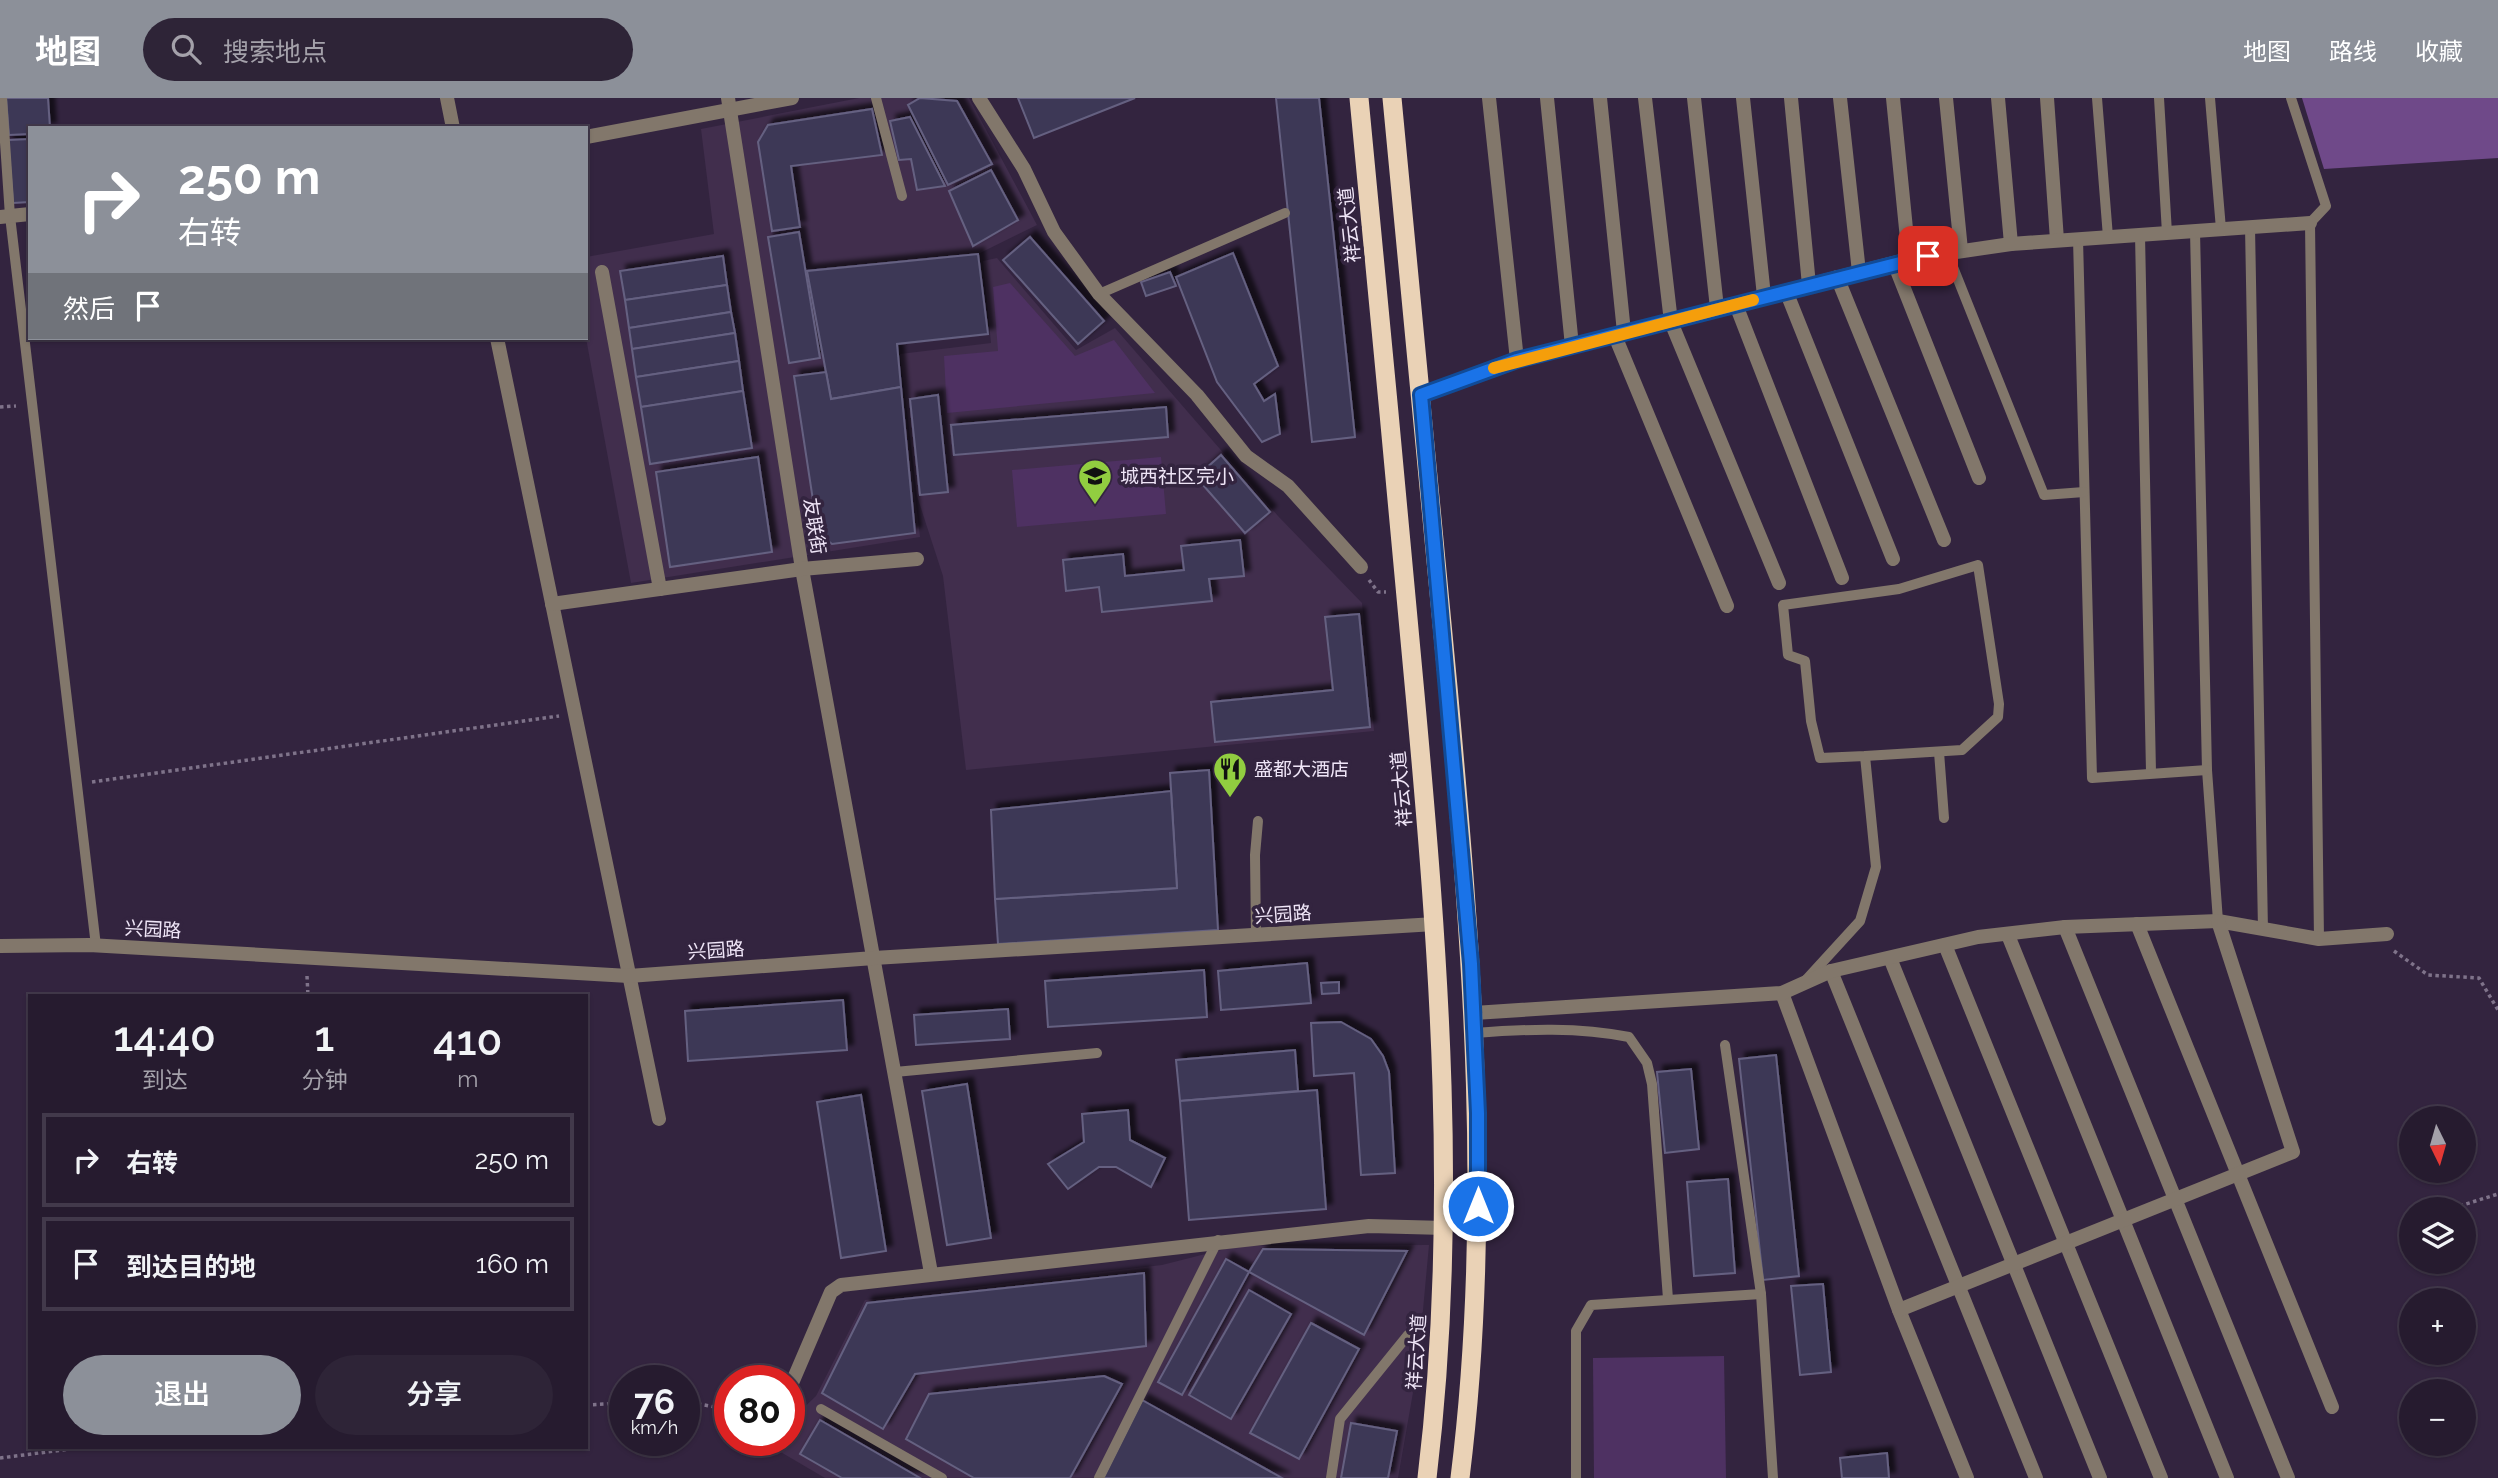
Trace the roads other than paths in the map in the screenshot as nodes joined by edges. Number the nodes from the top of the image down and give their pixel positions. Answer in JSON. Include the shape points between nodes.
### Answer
{"nodes":[{"id":1,"x":2,"y":98,"type":"edge"},
{"id":2,"x":447,"y":98,"type":"edge"},
{"id":3,"x":792,"y":98,"type":"edge"},
{"id":4,"x":876,"y":98,"type":"edge"},
{"id":5,"x":979,"y":98,"type":"edge"},
{"id":6,"x":1359,"y":98,"type":"edge"},
{"id":7,"x":1392,"y":98,"type":"edge"},
{"id":8,"x":1489,"y":98,"type":"edge"},
{"id":9,"x":1547,"y":98,"type":"edge"},
{"id":10,"x":1600,"y":98,"type":"edge"},
{"id":11,"x":1645,"y":98,"type":"edge"},
{"id":12,"x":1695,"y":98,"type":"edge"},
{"id":13,"x":1743,"y":98,"type":"edge"},
{"id":14,"x":1791,"y":98,"type":"edge"},
{"id":15,"x":1840,"y":98,"type":"edge"},
{"id":16,"x":1893,"y":98,"type":"edge"},
{"id":17,"x":1946,"y":98,"type":"edge"},
{"id":18,"x":1998,"y":98,"type":"edge"},
{"id":19,"x":2046,"y":98,"type":"edge"},
{"id":20,"x":2097,"y":98,"type":"edge"},
{"id":21,"x":2159,"y":98,"type":"edge"},
{"id":22,"x":2210,"y":98,"type":"edge"},
{"id":23,"x":2291,"y":98,"type":"edge"},
{"id":24,"x":729,"y":105,"type":"edge"},
{"id":25,"x":453,"y":126,"type":"edge"},
{"id":26,"x":588,"y":137,"type":"edge"},
{"id":27,"x":902,"y":195,"type":"dead end"},
{"id":28,"x":1285,"y":213,"type":"dead end"},
{"id":29,"x":28,"y":214,"type":"edge"},
{"id":30,"x":5,"y":216,"type":"edge"},
{"id":31,"x":2309,"y":223,"type":"junction"},
{"id":32,"x":2250,"y":227,"type":"junction"},
{"id":33,"x":2221,"y":229,"type":"junction"},
{"id":34,"x":2194,"y":231,"type":"junction"},
{"id":35,"x":2167,"y":233,"type":"junction"},
{"id":36,"x":2140,"y":235,"type":"junction"},
{"id":37,"x":2108,"y":237,"type":"junction"},
{"id":38,"x":2078,"y":239,"type":"junction"},
{"id":39,"x":2057,"y":240,"type":"junction"},
{"id":40,"x":2011,"y":244,"type":"junction"},
{"id":41,"x":1954,"y":251,"type":"junction"},
{"id":42,"x":1902,"y":261,"type":"junction"},
{"id":43,"x":602,"y":272,"type":"dead end"},
{"id":44,"x":1858,"y":272,"type":"junction"},
{"id":45,"x":1836,"y":277,"type":"junction"},
{"id":46,"x":1809,"y":285,"type":"junction"},
{"id":47,"x":1786,"y":291,"type":"junction"},
{"id":48,"x":1099,"y":294,"type":"junction"},
{"id":49,"x":1764,"y":296,"type":"junction"},
{"id":50,"x":1736,"y":305,"type":"junction"},
{"id":51,"x":1717,"y":308,"type":"junction"},
{"id":52,"x":1671,"y":322,"type":"junction"},
{"id":53,"x":1620,"y":334,"type":"junction"},
{"id":54,"x":496,"y":340,"type":"edge"},
{"id":55,"x":1572,"y":346,"type":"junction"},
{"id":56,"x":1517,"y":360,"type":"junction"},
{"id":57,"x":1421,"y":395,"type":"junction"},
{"id":58,"x":1979,"y":478,"type":"dead end"},
{"id":59,"x":2084,"y":492,"type":"junction"},
{"id":60,"x":1944,"y":540,"type":"dead end"},
{"id":61,"x":916,"y":559,"type":"dead end"},
{"id":62,"x":1893,"y":559,"type":"dead end"},
{"id":63,"x":1361,"y":567,"type":"road end"},
{"id":64,"x":802,"y":569,"type":"junction"},
{"id":65,"x":1842,"y":578,"type":"dead end"},
{"id":66,"x":1779,"y":583,"type":"dead end"},
{"id":67,"x":660,"y":589,"type":"junction"},
{"id":68,"x":552,"y":604,"type":"junction"},
{"id":69,"x":1727,"y":606,"type":"dead end"},
{"id":70,"x":1939,"y":752,"type":"junction"},
{"id":71,"x":1865,"y":756,"type":"junction"},
{"id":72,"x":2207,"y":770,"type":"junction"},
{"id":73,"x":2151,"y":772,"type":"junction"},
{"id":74,"x":1944,"y":818,"type":"dead end"},
{"id":75,"x":1258,"y":821,"type":"dead end"},
{"id":76,"x":2218,"y":921,"type":"junction"},
{"id":77,"x":1436,"y":924,"type":"junction"},
{"id":78,"x":2137,"y":925,"type":"junction"},
{"id":79,"x":2065,"y":927,"type":"junction"},
{"id":80,"x":2263,"y":930,"type":"junction"},
{"id":81,"x":2387,"y":934,"type":"road end"},
{"id":82,"x":1256,"y":935,"type":"junction"},
{"id":83,"x":2008,"y":935,"type":"junction"},
{"id":84,"x":2319,"y":939,"type":"junction"},
{"id":85,"x":1945,"y":945,"type":"junction"},
{"id":86,"x":0,"y":946,"type":"edge"},
{"id":87,"x":96,"y":946,"type":"junction"},
{"id":88,"x":874,"y":957,"type":"junction"},
{"id":89,"x":1889,"y":958,"type":"junction"},
{"id":90,"x":1831,"y":971,"type":"junction"},
{"id":91,"x":629,"y":976,"type":"junction"},
{"id":92,"x":1802,"y":985,"type":"junction"},
{"id":93,"x":1782,"y":993,"type":"junction"},
{"id":94,"x":1474,"y":1013,"type":"junction"},
{"id":95,"x":1475,"y":1033,"type":"junction"},
{"id":96,"x":1725,"y":1045,"type":"dead end"},
{"id":97,"x":1097,"y":1053,"type":"dead end"},
{"id":98,"x":895,"y":1072,"type":"junction"},
{"id":99,"x":659,"y":1119,"type":"dead end"},
{"id":100,"x":2237,"y":1174,"type":"junction"},
{"id":101,"x":2175,"y":1199,"type":"junction"},
{"id":102,"x":2123,"y":1220,"type":"junction"},
{"id":103,"x":1445,"y":1228,"type":"junction"},
{"id":104,"x":1219,"y":1240,"type":"junction"},
{"id":105,"x":2065,"y":1243,"type":"junction"},
{"id":106,"x":2013,"y":1264,"type":"junction"},
{"id":107,"x":931,"y":1273,"type":"junction"},
{"id":108,"x":1959,"y":1286,"type":"junction"},
{"id":109,"x":1761,"y":1294,"type":"junction"},
{"id":110,"x":1668,"y":1299,"type":"junction"},
{"id":111,"x":1899,"y":1310,"type":"junction"},
{"id":112,"x":1408,"y":1335,"type":"dead end"},
{"id":113,"x":800,"y":1365,"type":"edge"},
{"id":114,"x":2332,"y":1407,"type":"dead end"},
{"id":115,"x":821,"y":1409,"type":"dead end"},
{"id":116,"x":942,"y":1478,"type":"edge"},
{"id":117,"x":1099,"y":1478,"type":"edge"},
{"id":118,"x":1331,"y":1478,"type":"edge"},
{"id":119,"x":1427,"y":1478,"type":"edge"},
{"id":120,"x":1460,"y":1478,"type":"edge"},
{"id":121,"x":1577,"y":1478,"type":"edge"},
{"id":122,"x":1773,"y":1478,"type":"edge"},
{"id":123,"x":1967,"y":1478,"type":"edge"},
{"id":124,"x":2036,"y":1478,"type":"edge"},
{"id":125,"x":2100,"y":1478,"type":"edge"},
{"id":126,"x":2161,"y":1478,"type":"edge"},
{"id":127,"x":2227,"y":1478,"type":"edge"},
{"id":128,"x":2288,"y":1478,"type":"edge"}],
"edges":[{"from":1,"to":30,"type":"lane"},
{"from":2,"to":25,"type":"street"},
{"from":3,"to":24,"type":"street"},
{"from":4,"to":27,"type":"lane"},
{"from":5,"to":48,"type":"street","via":[[1024,169],[1054,232]]},
{"from":6,"to":77,"type":"highway","name":"祥云大道"},
{"from":7,"to":57,"type":"highway"},
{"from":8,"to":56,"type":"street"},
{"from":9,"to":55,"type":"street"},
{"from":10,"to":53,"type":"street"},
{"from":11,"to":52,"type":"street"},
{"from":12,"to":51,"type":"street"},
{"from":13,"to":49,"type":"street"},
{"from":14,"to":46,"type":"street"},
{"from":15,"to":44,"type":"street"},
{"from":16,"to":42,"type":"street"},
{"from":17,"to":41,"type":"street"},
{"from":18,"to":40,"type":"street"},
{"from":19,"to":39,"type":"street"},
{"from":20,"to":37,"type":"lane"},
{"from":21,"to":35,"type":"lane"},
{"from":22,"to":33,"type":"lane"},
{"from":23,"to":31,"type":"lane","via":[[2326,206]]},
{"from":24,"to":26,"type":"street"},
{"from":24,"to":64,"type":"street","name":"友联街"},
{"from":28,"to":48,"type":"lane"},
{"from":29,"to":30,"type":"street"},
{"from":30,"to":87,"type":"lane"},
{"from":31,"to":32,"type":"street"},
{"from":31,"to":84,"type":"lane"},
{"from":32,"to":33,"type":"street"},
{"from":32,"to":80,"type":"lane"},
{"from":33,"to":34,"type":"street"},
{"from":34,"to":35,"type":"street"},
{"from":34,"to":72,"type":"lane"},
{"from":35,"to":36,"type":"street"},
{"from":36,"to":37,"type":"street"},
{"from":36,"to":73,"type":"lane"},
{"from":37,"to":38,"type":"street"},
{"from":38,"to":39,"type":"street"},
{"from":38,"to":59,"type":"lane"},
{"from":39,"to":40,"type":"street"},
{"from":40,"to":41,"type":"street"},
{"from":41,"to":42,"type":"street"},
{"from":41,"to":59,"type":"lane","via":[[2044,495]]},
{"from":42,"to":44,"type":"street"},
{"from":42,"to":58,"type":"street"},
{"from":43,"to":67,"type":"street"},
{"from":44,"to":45,"type":"street"},
{"from":45,"to":46,"type":"street"},
{"from":45,"to":60,"type":"street"},
{"from":46,"to":47,"type":"street"},
{"from":47,"to":49,"type":"street"},
{"from":47,"to":62,"type":"street"},
{"from":48,"to":63,"type":"street","via":[[1197,395],[1246,456],[1288,486]]},
{"from":49,"to":50,"type":"street"},
{"from":50,"to":51,"type":"street"},
{"from":50,"to":65,"type":"street"},
{"from":51,"to":52,"type":"street"},
{"from":52,"to":53,"type":"street"},
{"from":52,"to":66,"type":"street"},
{"from":53,"to":55,"type":"street"},
{"from":53,"to":69,"type":"street"},
{"from":54,"to":68,"type":"street"},
{"from":55,"to":56,"type":"street"},
{"from":56,"to":57,"type":"street"},
{"from":57,"to":94,"type":"highway"},
{"from":59,"to":73,"type":"lane","via":[[2092,778]]},
{"from":61,"to":64,"type":"street"},
{"from":64,"to":67,"type":"street"},
{"from":64,"to":88,"type":"street","name":"友联街"},
{"from":67,"to":68,"type":"street"},
{"from":68,"to":91,"type":"street"},
{"from":70,"to":71,"type":"lane"},
{"from":70,"to":71,"type":"lane","via":[[1962,750],[1998,718],[1978,565],[1899,589],[1783,605],[1788,655],[1805,661],[1819,758]]},
{"from":70,"to":74,"type":"lane"},
{"from":71,"to":92,"type":"lane","via":[[1876,867],[1860,921]]},
{"from":72,"to":73,"type":"lane"},
{"from":72,"to":76,"type":"lane"},
{"from":75,"to":82,"type":"lane"},
{"from":76,"to":78,"type":"street"},
{"from":76,"to":80,"type":"street"},
{"from":76,"to":100,"type":"street","via":[[2293,1152]]},
{"from":77,"to":82,"type":"street","name":"兴园路"},
{"from":77,"to":103,"type":"highway","name":"祥云大道","via":[[1446,1114]]},
{"from":78,"to":79,"type":"street"},
{"from":78,"to":100,"type":"street"},
{"from":79,"to":83,"type":"street"},
{"from":79,"to":101,"type":"street"},
{"from":80,"to":84,"type":"street"},
{"from":81,"to":84,"type":"street"},
{"from":82,"to":88,"type":"street","name":"兴园路"},
{"from":83,"to":85,"type":"street"},
{"from":83,"to":102,"type":"street"},
{"from":85,"to":89,"type":"street"},
{"from":85,"to":105,"type":"street"},
{"from":86,"to":87,"type":"street","name":"兴园路"},
{"from":87,"to":91,"type":"street","name":"兴园路"},
{"from":88,"to":91,"type":"street","name":"兴园路"},
{"from":88,"to":98,"type":"street","name":"友联街"},
{"from":89,"to":90,"type":"street"},
{"from":89,"to":106,"type":"street"},
{"from":90,"to":92,"type":"street"},
{"from":90,"to":108,"type":"street"},
{"from":91,"to":99,"type":"street"},
{"from":92,"to":93,"type":"street"},
{"from":93,"to":94,"type":"street"},
{"from":93,"to":111,"type":"street"},
{"from":94,"to":95,"type":"highway"},
{"from":95,"to":110,"type":"lane","via":[[1597,1030],[1629,1037],[1647,1063],[1652,1084]]},
{"from":95,"to":120,"type":"highway","via":[[1477,1247]]},
{"from":96,"to":109,"type":"lane"},
{"from":97,"to":98,"type":"lane"},
{"from":98,"to":107,"type":"street","name":"友联街"},
{"from":100,"to":101,"type":"street"},
{"from":100,"to":114,"type":"street"},
{"from":101,"to":102,"type":"street"},
{"from":101,"to":128,"type":"street"},
{"from":102,"to":105,"type":"street"},
{"from":102,"to":127,"type":"street"},
{"from":103,"to":104,"type":"street","via":[[1368,1226]]},
{"from":103,"to":119,"type":"highway","name":"祥云大道"},
{"from":104,"to":107,"type":"street"},
{"from":104,"to":117,"type":"lane"},
{"from":105,"to":106,"type":"street"},
{"from":105,"to":126,"type":"street"},
{"from":106,"to":108,"type":"street"},
{"from":106,"to":125,"type":"street"},
{"from":107,"to":113,"type":"street","via":[[861,1281],[831,1292]]},
{"from":108,"to":111,"type":"street"},
{"from":108,"to":124,"type":"street"},
{"from":109,"to":110,"type":"lane"},
{"from":109,"to":122,"type":"lane"},
{"from":110,"to":121,"type":"lane","via":[[1591,1305],[1576,1331]]},
{"from":111,"to":123,"type":"street"},
{"from":112,"to":118,"type":"lane","via":[[1340,1419]]},
{"from":115,"to":116,"type":"lane"}]}
